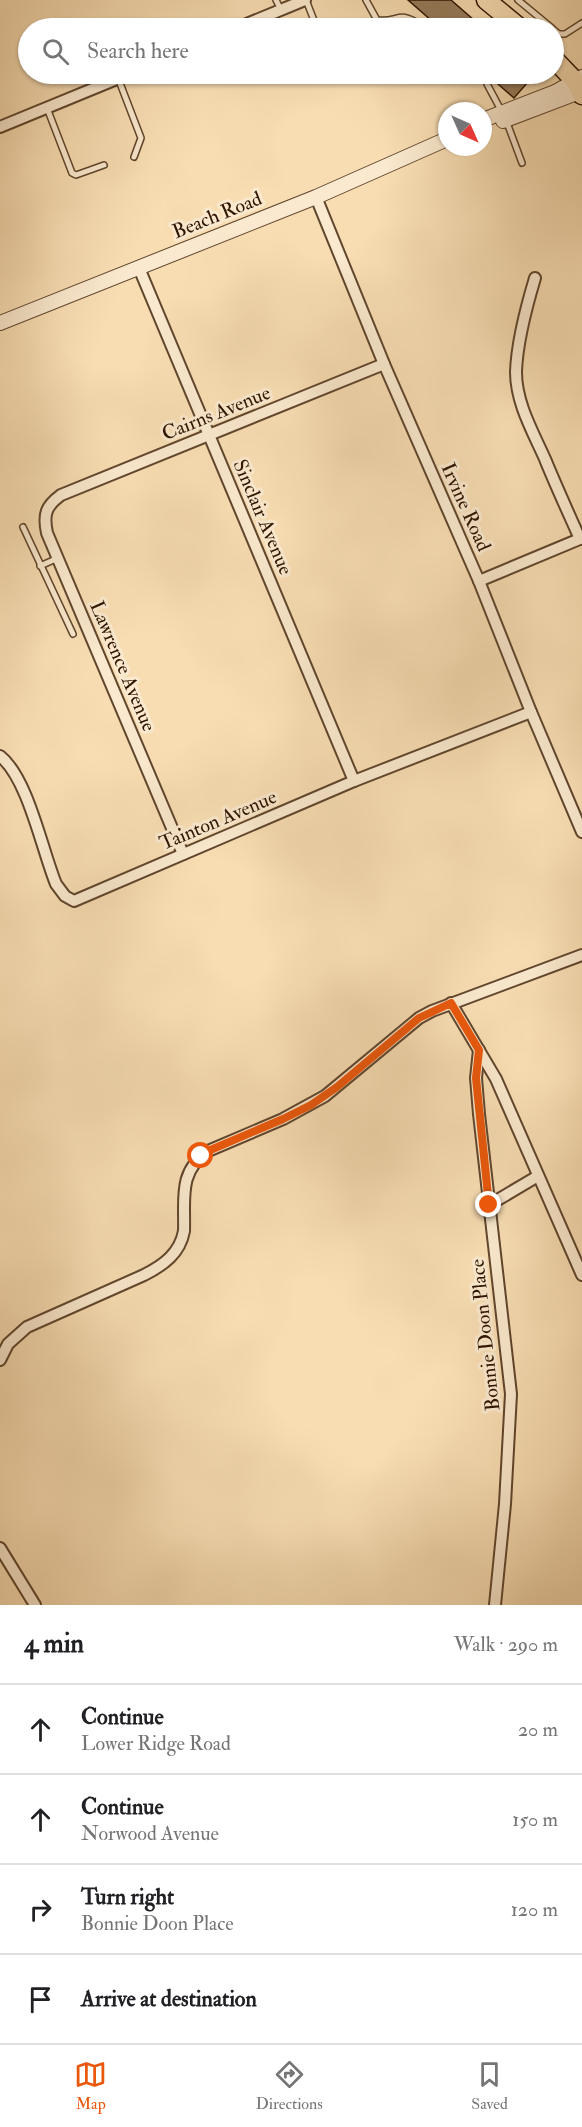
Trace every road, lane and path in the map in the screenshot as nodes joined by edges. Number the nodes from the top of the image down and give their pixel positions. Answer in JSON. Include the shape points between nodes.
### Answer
{"nodes":[{"id":1,"x":305,"y":0,"type":"edge"},
{"id":2,"x":366,"y":0,"type":"edge"},
{"id":3,"x":486,"y":0,"type":"edge"},
{"id":4,"x":518,"y":0,"type":"edge"},
{"id":5,"x":279,"y":5,"type":"edge"},
{"id":6,"x":255,"y":18,"type":"edge"},
{"id":7,"x":313,"y":18,"type":"edge"},
{"id":8,"x":375,"y":18,"type":"edge"},
{"id":9,"x":393,"y":18,"type":"edge"},
{"id":10,"x":412,"y":18,"type":"edge"},
{"id":11,"x":508,"y":18,"type":"edge"},
{"id":12,"x":540,"y":18,"type":"edge"},
{"id":13,"x":582,"y":23,"type":"edge"},
{"id":14,"x":564,"y":34,"type":"edge"},
{"id":15,"x":564,"y":69,"type":"edge"},
{"id":16,"x":103,"y":84,"type":"edge"},
{"id":17,"x":119,"y":84,"type":"edge"},
{"id":18,"x":487,"y":84,"type":"edge"},
{"id":19,"x":581,"y":87,"type":"edge"},
{"id":20,"x":46,"y":108,"type":"junction"},
{"id":21,"x":504,"y":116,"type":"junction"},
{"id":22,"x":492,"y":118,"type":"edge"},
{"id":23,"x":492,"y":123,"type":"edge"},
{"id":24,"x":0,"y":127,"type":"edge"},
{"id":25,"x":438,"y":143,"type":"edge"},
{"id":26,"x":134,"y":157,"type":"dead end"},
{"id":27,"x":522,"y":163,"type":"dead end"},
{"id":28,"x":104,"y":165,"type":"dead end"},
{"id":29,"x":316,"y":197,"type":"junction"},
{"id":30,"x":139,"y":267,"type":"junction"},
{"id":31,"x":535,"y":278,"type":"dead end"},
{"id":32,"x":0,"y":323,"type":"edge"},
{"id":33,"x":384,"y":364,"type":"junction"},
{"id":34,"x":209,"y":436,"type":"junction"},
{"id":35,"x":61,"y":495,"type":"joint"},
{"id":36,"x":23,"y":527,"type":"dead end"},
{"id":37,"x":581,"y":539,"type":"edge"},
{"id":38,"x":58,"y":558,"type":"junction"},
{"id":39,"x":40,"y":566,"type":"junction"},
{"id":40,"x":479,"y":581,"type":"junction"},
{"id":41,"x":73,"y":634,"type":"dead end"},
{"id":42,"x":531,"y":712,"type":"junction"},
{"id":43,"x":0,"y":756,"type":"edge"},
{"id":44,"x":354,"y":781,"type":"junction"},
{"id":45,"x":582,"y":832,"type":"edge"},
{"id":46,"x":183,"y":854,"type":"junction"},
{"id":47,"x":582,"y":955,"type":"edge"},
{"id":48,"x":451,"y":1003,"type":"junction"},
{"id":49,"x":479,"y":1050,"type":"junction"},
{"id":50,"x":538,"y":1176,"type":"junction"},
{"id":51,"x":489,"y":1205,"type":"junction"},
{"id":52,"x":582,"y":1275,"type":"edge"},
{"id":53,"x":0,"y":1360,"type":"edge"},
{"id":54,"x":0,"y":1548,"type":"edge"},
{"id":55,"x":35,"y":1605,"type":"edge"},
{"id":56,"x":495,"y":1605,"type":"edge"}],
"edges":[{"from":1,"to":5,"type":"street"},
{"from":1,"to":7,"type":"lane"},
{"from":2,"to":8,"type":"lane"},
{"from":3,"to":11,"type":"main road"},
{"from":4,"to":12,"type":"lane"},
{"from":5,"to":6,"type":"street"},
{"from":9,"to":10,"type":"lane"},
{"from":13,"to":14,"type":"lane"},
{"from":15,"to":19,"type":"main road"},
{"from":16,"to":20,"type":"street"},
{"from":17,"to":26,"type":"lane","via":[[141,138]]},
{"from":18,"to":21,"type":"lane"},
{"from":19,"to":21,"type":"street"},
{"from":20,"to":24,"type":"street"},
{"from":20,"to":28,"type":"lane","via":[[72,173]]},
{"from":21,"to":22,"type":"street"},
{"from":21,"to":23,"type":"street"},
{"from":21,"to":27,"type":"lane"},
{"from":25,"to":29,"type":"street","name":"Beach Road"},
{"from":29,"to":30,"type":"street","name":"Beach Road"},
{"from":29,"to":33,"type":"street","name":"Irvine Road"},
{"from":30,"to":32,"type":"street","name":"Beach Road"},
{"from":30,"to":34,"type":"street","name":"Sinclair Avenue"},
{"from":31,"to":37,"type":"street","via":[[518,353],[518,388],[530,427]]},
{"from":33,"to":34,"type":"street","name":"Cairns Avenue"},
{"from":33,"to":40,"type":"street","name":"Irvine Road"},
{"from":34,"to":35,"type":"street","name":"Cairns Avenue"},
{"from":34,"to":44,"type":"street","name":"Sinclair Avenue"},
{"from":35,"to":38,"type":"street","name":"Lawrence Avenue","via":[[45,513],[47,532]]},
{"from":36,"to":39,"type":"lane"},
{"from":37,"to":40,"type":"street"},
{"from":38,"to":39,"type":"lane"},
{"from":38,"to":46,"type":"street","name":"Lawrence Avenue"},
{"from":39,"to":41,"type":"lane"},
{"from":40,"to":42,"type":"street","name":"Irvine Road"},
{"from":42,"to":44,"type":"street","name":"Tainton Avenue"},
{"from":42,"to":45,"type":"street","name":"Irvine Road"},
{"from":43,"to":46,"type":"street","name":"Tainton Avenue","via":[[19,782],[56,884],[68,898],[81,899]]},
{"from":44,"to":46,"type":"street","name":"Tainton Avenue"},
{"from":47,"to":48,"type":"street"},
{"from":48,"to":49,"type":"street"},
{"from":48,"to":53,"type":"street","via":[[419,1018],[325,1096],[208,1151],[190,1169],[185,1185],[183,1239],[173,1256],[159,1268],[27,1327],[8,1344]]},
{"from":49,"to":50,"type":"street"},
{"from":49,"to":51,"type":"street","name":"Bonnie Doon Place","via":[[476,1078]]},
{"from":50,"to":51,"type":"street"},
{"from":50,"to":52,"type":"street"},
{"from":51,"to":56,"type":"street","name":"Bonnie Doon Place","via":[[512,1412]]},
{"from":54,"to":55,"type":"street"}]}
